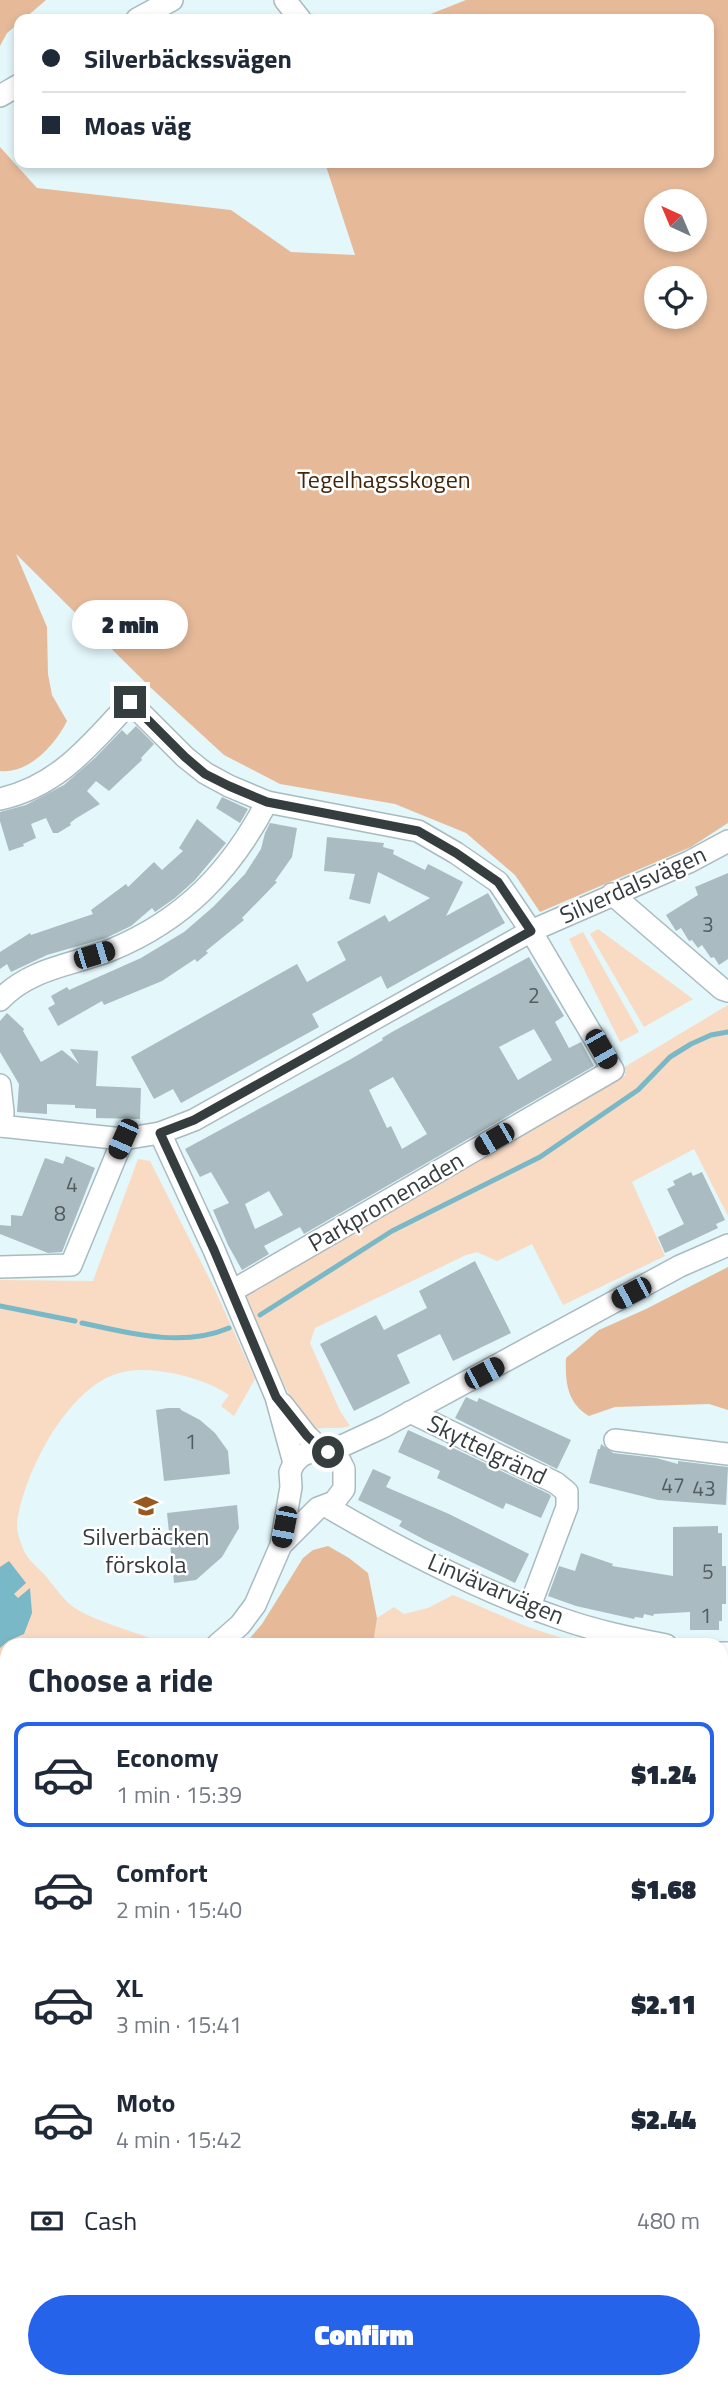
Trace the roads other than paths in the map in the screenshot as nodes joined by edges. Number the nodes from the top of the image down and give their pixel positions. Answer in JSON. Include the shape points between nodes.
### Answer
{"nodes":[{"id":1,"x":172,"y":0,"type":"edge"},
{"id":2,"x":285,"y":0,"type":"edge"},
{"id":3,"x":146,"y":14,"type":"edge"},
{"id":4,"x":296,"y":14,"type":"edge"},
{"id":5,"x":0,"y":799,"type":"edge"},
{"id":6,"x":267,"y":802,"type":"junction"},
{"id":7,"x":728,"y":841,"type":"edge"},
{"id":8,"x":612,"y":894,"type":"junction"},
{"id":9,"x":531,"y":931,"type":"junction"},
{"id":10,"x":728,"y":991,"type":"edge"},
{"id":11,"x":0,"y":1000,"type":"edge"},
{"id":12,"x":0,"y":1085,"type":"edge"},
{"id":13,"x":1,"y":1126,"type":"edge"},
{"id":14,"x":160,"y":1133,"type":"junction"},
{"id":15,"x":123,"y":1139,"type":"junction"},
{"id":16,"x":728,"y":1245,"type":"edge"},
{"id":17,"x":0,"y":1267,"type":"edge"},
{"id":18,"x":232,"y":1292,"type":"junction"},
{"id":19,"x":276,"y":1397,"type":"junction"},
{"id":20,"x":410,"y":1412,"type":"junction"},
{"id":21,"x":383,"y":1427,"type":"junction"},
{"id":22,"x":615,"y":1440,"type":"dead end"},
{"id":23,"x":326,"y":1452,"type":"junction"},
{"id":24,"x":728,"y":1454,"type":"edge"},
{"id":25,"x":294,"y":1463,"type":"junction"},
{"id":26,"x":345,"y":1483,"type":"junction"},
{"id":27,"x":290,"y":1487,"type":"junction"},
{"id":28,"x":322,"y":1507,"type":"junction"},
{"id":29,"x":371,"y":1530,"type":"junction"},
{"id":30,"x":281,"y":1545,"type":"junction"},
{"id":31,"x":530,"y":1606,"type":"junction"},
{"id":32,"x":225,"y":1638,"type":"edge"},
{"id":33,"x":633,"y":1638,"type":"edge"}],
"edges":[{"from":1,"to":3,"type":"street"},
{"from":2,"to":4,"type":"street"},
{"from":5,"to":6,"type":"street","via":[[40,786],[59,773],[130,702],[205,774]]},
{"from":6,"to":9,"type":"street","via":[[418,831],[498,882]]},
{"from":6,"to":11,"type":"street","via":[[232,860],[189,905],[111,950],[25,979]]},
{"from":7,"to":8,"type":"street","name":"Silverdalsvägen"},
{"from":8,"to":9,"type":"street","name":"Silverdalsvägen"},
{"from":8,"to":10,"type":"street"},
{"from":9,"to":14,"type":"street","name":"Silverdalsvägen","via":[[194,1120]]},
{"from":9,"to":18,"type":"street","name":"Parkpromenaden","via":[[613,1070]]},
{"from":12,"to":13,"type":"street","name":"Silverdalsvägen"},
{"from":13,"to":15,"type":"street","name":"Silverdalsvägen"},
{"from":14,"to":15,"type":"street","name":"Silverdalsvägen"},
{"from":14,"to":18,"type":"street"},
{"from":15,"to":17,"type":"street","via":[[71,1265]]},
{"from":16,"to":20,"type":"street","via":[[680,1266]]},
{"from":18,"to":19,"type":"street"},
{"from":19,"to":23,"type":"street"},
{"from":19,"to":25,"type":"street"},
{"from":20,"to":21,"type":"street"},
{"from":20,"to":31,"type":"street","name":"Skyttelgränd","via":[[567,1492],[567,1507]]},
{"from":21,"to":23,"type":"street"},
{"from":21,"to":26,"type":"street","via":[[355,1461]]},
{"from":22,"to":24,"type":"street"},
{"from":23,"to":25,"type":"street","via":[[310,1452]]},
{"from":23,"to":26,"type":"street","via":[[340,1461]]},
{"from":25,"to":27,"type":"street"},
{"from":26,"to":28,"type":"street","via":[[339,1497]]},
{"from":26,"to":29,"type":"street","name":"Linvävarvägen","via":[[349,1500]]},
{"from":27,"to":28,"type":"street","via":[[306,1505]]},
{"from":27,"to":30,"type":"street"},
{"from":28,"to":29,"type":"street","name":"Linvävarvägen"},
{"from":28,"to":30,"type":"street"},
{"from":29,"to":31,"type":"street","name":"Linvävarvägen","via":[[446,1571]]},
{"from":30,"to":32,"type":"street","via":[[255,1605]]},
{"from":31,"to":33,"type":"street","name":"Linvävarvägen"}]}
